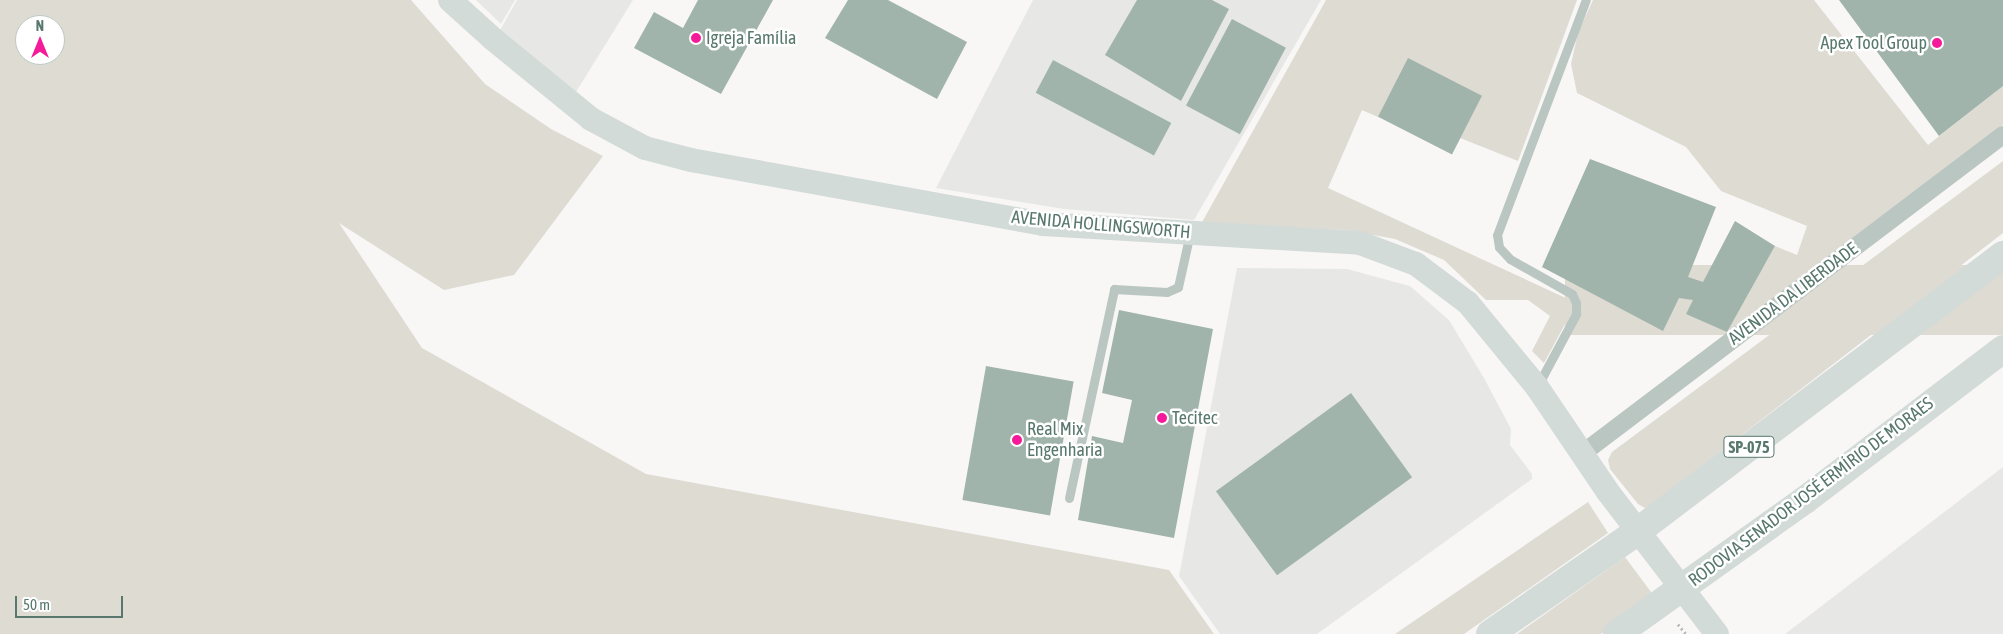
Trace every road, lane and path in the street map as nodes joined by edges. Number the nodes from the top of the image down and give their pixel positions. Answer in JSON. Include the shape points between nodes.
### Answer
{"nodes":[{"id":1,"x":450,"y":0,"type":"edge"},
{"id":2,"x":1586,"y":0,"type":"edge"},
{"id":3,"x":2003,"y":135,"type":"edge"},
{"id":4,"x":1190,"y":232,"type":"junction"},
{"id":5,"x":2003,"y":255,"type":"edge"},
{"id":6,"x":2003,"y":349,"type":"edge"},
{"id":7,"x":1537,"y":387,"type":"junction"},
{"id":8,"x":1583,"y":453,"type":"junction"},
{"id":9,"x":1069,"y":498,"type":"dead end"},
{"id":10,"x":1678,"y":624,"type":"dead end"},
{"id":11,"x":1716,"y":633,"type":"edge"},
{"id":12,"x":1490,"y":634,"type":"edge"},
{"id":13,"x":1617,"y":634,"type":"edge"},
{"id":14,"x":1686,"y":634,"type":"edge"}],
"edges":[{"from":1,"to":4,"type":"main road","name":"AVENIDA HOLLINGSWORTH","via":[[592,119],[645,148],[691,160],[1043,224]]},
{"from":2,"to":7,"type":"lane","via":[[1497,234],[1499,247],[1510,259],[1572,294],[1576,303],[1576,314]]},
{"from":3,"to":8,"type":"street","name":"AVENIDA DA LIBERDADE"},
{"from":4,"to":7,"type":"main road","name":"AVENIDA HOLLINGSWORTH","via":[[1360,243],[1416,264],[1468,303]]},
{"from":4,"to":9,"type":"lane","via":[[1178,286],[1167,292],[1114,289]]},
{"from":5,"to":12,"type":"highway","number":"SP-075","via":[[1638,531]]},
{"from":6,"to":13,"type":"highway","name":"RODOVIA SENADOR JOSÉ ERMÍRIO DE MORAES","via":[[1804,500]]},
{"from":7,"to":8,"type":"main road","name":"AVENIDA HOLLINGSWORTH"},
{"from":8,"to":11,"type":"main road","name":"AVENIDA HOLLINGSWORTH","via":[[1608,492]]},
{"from":10,"to":14,"type":"path"}]}
